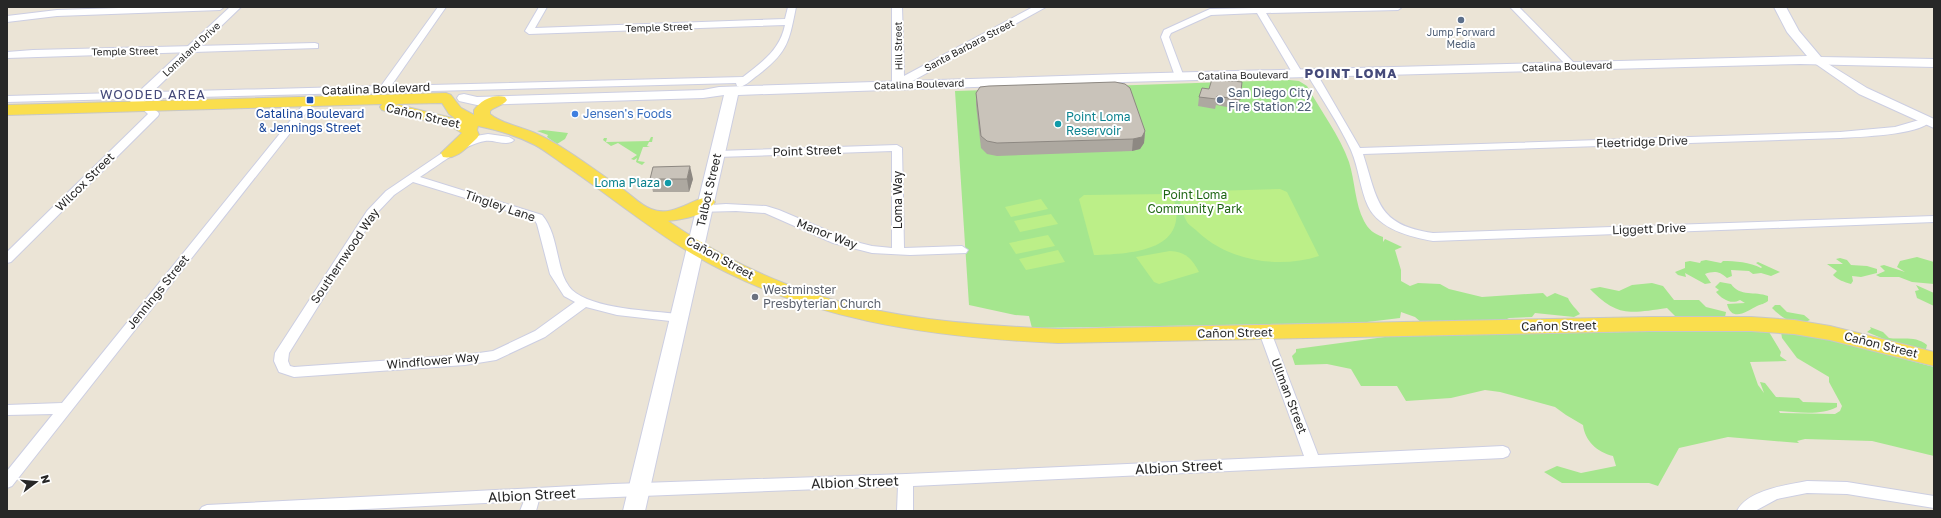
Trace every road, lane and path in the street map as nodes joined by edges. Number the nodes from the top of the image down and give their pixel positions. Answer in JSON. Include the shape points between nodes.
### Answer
{"nodes":[{"id":1,"x":220,"y":7,"type":"edge"},
{"id":2,"x":236,"y":7,"type":"edge"},
{"id":3,"x":442,"y":7,"type":"edge"},
{"id":4,"x":543,"y":7,"type":"edge"},
{"id":5,"x":792,"y":7,"type":"edge"},
{"id":6,"x":897,"y":7,"type":"edge"},
{"id":7,"x":1041,"y":7,"type":"edge"},
{"id":8,"x":1197,"y":7,"type":"edge"},
{"id":9,"x":1398,"y":7,"type":"edge"},
{"id":10,"x":1514,"y":7,"type":"edge"},
{"id":11,"x":1780,"y":7,"type":"edge"},
{"id":12,"x":1259,"y":9,"type":"edge"},
{"id":13,"x":1210,"y":12,"type":"junction"},
{"id":14,"x":7,"y":19,"type":"edge"},
{"id":15,"x":789,"y":22,"type":"junction"},
{"id":16,"x":315,"y":46,"type":"dead end"},
{"id":17,"x":191,"y":49,"type":"junction"},
{"id":18,"x":7,"y":55,"type":"edge"},
{"id":19,"x":1818,"y":60,"type":"junction"},
{"id":20,"x":1934,"y":64,"type":"edge"},
{"id":21,"x":1572,"y":66,"type":"junction"},
{"id":22,"x":1298,"y":74,"type":"junction"},
{"id":23,"x":1312,"y":74,"type":"junction"},
{"id":24,"x":1179,"y":77,"type":"junction"},
{"id":25,"x":745,"y":80,"type":"junction"},
{"id":26,"x":898,"y":85,"type":"junction"},
{"id":27,"x":384,"y":89,"type":"junction"},
{"id":28,"x":771,"y":89,"type":"junction"},
{"id":29,"x":726,"y":91,"type":"junction"},
{"id":30,"x":446,"y":98,"type":"junction"},
{"id":31,"x":464,"y":98,"type":"junction"},
{"id":32,"x":499,"y":100,"type":"junction"},
{"id":33,"x":143,"y":101,"type":"junction"},
{"id":34,"x":339,"y":101,"type":"junction"},
{"id":35,"x":310,"y":102,"type":"junction"},
{"id":36,"x":8,"y":108,"type":"edge"},
{"id":37,"x":491,"y":122,"type":"junction"},
{"id":38,"x":456,"y":123,"type":"junction"},
{"id":39,"x":724,"y":123,"type":"junction"},
{"id":40,"x":1930,"y":123,"type":"edge"},
{"id":41,"x":509,"y":140,"type":"junction"},
{"id":42,"x":898,"y":148,"type":"joint"},
{"id":43,"x":1357,"y":152,"type":"junction"},
{"id":44,"x":449,"y":153,"type":"junction"},
{"id":45,"x":716,"y":154,"type":"junction"},
{"id":46,"x":572,"y":164,"type":"junction"},
{"id":47,"x":411,"y":178,"type":"junction"},
{"id":48,"x":702,"y":206,"type":"junction"},
{"id":49,"x":647,"y":214,"type":"junction"},
{"id":50,"x":1934,"y":219,"type":"edge"},
{"id":51,"x":696,"y":247,"type":"junction"},
{"id":52,"x":962,"y":250,"type":"dead end"},
{"id":53,"x":898,"y":251,"type":"junction"},
{"id":54,"x":7,"y":259,"type":"edge"},
{"id":55,"x":584,"y":302,"type":"junction"},
{"id":56,"x":679,"y":318,"type":"junction"},
{"id":57,"x":1265,"y":332,"type":"junction"},
{"id":58,"x":282,"y":353,"type":"joint"},
{"id":59,"x":1934,"y":359,"type":"edge"},
{"id":60,"x":65,"y":408,"type":"junction"},
{"id":61,"x":7,"y":410,"type":"edge"},
{"id":62,"x":1503,"y":452,"type":"dead end"},
{"id":63,"x":1313,"y":460,"type":"junction"},
{"id":64,"x":906,"y":480,"type":"junction"},
{"id":65,"x":7,"y":482,"type":"edge"},
{"id":66,"x":639,"y":490,"type":"junction"},
{"id":67,"x":533,"y":495,"type":"junction"},
{"id":68,"x":1934,"y":502,"type":"edge"},
{"id":69,"x":416,"y":506,"type":"edge"},
{"id":70,"x":207,"y":511,"type":"edge"},
{"id":71,"x":528,"y":511,"type":"edge"},
{"id":72,"x":634,"y":511,"type":"edge"},
{"id":73,"x":905,"y":511,"type":"edge"},
{"id":74,"x":1746,"y":511,"type":"edge"}],
"edges":[{"from":1,"to":14,"type":"street","via":[[57,13]]},
{"from":2,"to":17,"type":"street","name":"Lomaland Drive"},
{"from":3,"to":27,"type":"street"},
{"from":4,"to":15,"type":"street","name":"Temple Street","via":[[529,31]]},
{"from":5,"to":15,"type":"street","name":"Talbot Street"},
{"from":6,"to":26,"type":"street","name":"Hill Street"},
{"from":7,"to":26,"type":"street","name":"Santa Barbara Street"},
{"from":8,"to":13,"type":"street"},
{"from":9,"to":12,"type":"street"},
{"from":10,"to":21,"type":"street"},
{"from":11,"to":19,"type":"main road","via":[[1793,32]]},
{"from":12,"to":13,"type":"street"},
{"from":12,"to":22,"type":"street"},
{"from":13,"to":24,"type":"street","via":[[1167,32],[1165,42]]},
{"from":15,"to":25,"type":"street","name":"Talbot Street","via":[[786,36],[779,49]]},
{"from":16,"to":17,"type":"street","name":"Temple Street"},
{"from":17,"to":18,"type":"street","name":"Temple Street"},
{"from":17,"to":33,"type":"street","name":"Lomaland Drive"},
{"from":19,"to":20,"type":"main road","name":"Catalina Boulevard"},
{"from":19,"to":21,"type":"main road","name":"Catalina Boulevard"},
{"from":19,"to":40,"type":"street","via":[[1863,91]]},
{"from":21,"to":23,"type":"main road","name":"Catalina Boulevard"},
{"from":22,"to":23,"type":"main road","name":"Catalina Boulevard"},
{"from":22,"to":24,"type":"main road","name":"Catalina Boulevard"},
{"from":23,"to":43,"type":"street"},
{"from":24,"to":26,"type":"main road","name":"Catalina Boulevard"},
{"from":25,"to":27,"type":"street","name":"Catalina Boulevard"},
{"from":25,"to":29,"type":"street","name":"Talbot Street"},
{"from":26,"to":28,"type":"main road","name":"Catalina Boulevard"},
{"from":27,"to":33,"type":"street","name":"Catalina Boulevard"},
{"from":28,"to":29,"type":"main road","name":"Catalina Boulevard"},
{"from":28,"to":39,"type":"main road","via":[[746,98]]},
{"from":29,"to":31,"type":"main road","name":"Catalina Boulevard","via":[[706,88],[482,94]]},
{"from":29,"to":32,"type":"main road","name":"Catalina Boulevard","via":[[703,94]]},
{"from":29,"to":39,"type":"main road","name":"Talbot Street","via":[[729,99]]},
{"from":30,"to":31,"type":"main road","name":"Catalina Boulevard"},
{"from":30,"to":34,"type":"main road","name":"Catalina Boulevard"},
{"from":30,"to":37,"type":"main road","name":"Cañon Street","via":[[462,115]]},
{"from":31,"to":32,"type":"main road","name":"Catalina Boulevard"},
{"from":32,"to":37,"type":"main road","via":[[488,104],[482,110],[482,115]]},
{"from":33,"to":35,"type":"main road","name":"Catalina Boulevard"},
{"from":33,"to":36,"type":"main road","name":"Catalina Boulevard"},
{"from":33,"to":54,"type":"street","name":"Wilcox Street","via":[[154,114]]},
{"from":34,"to":35,"type":"main road","name":"Catalina Boulevard"},
{"from":34,"to":38,"type":"main road","name":"Cañon Street","via":[[393,108]]},
{"from":35,"to":60,"type":"street","name":"Jennings Street"},
{"from":37,"to":46,"type":"main road","name":"Cañon Street","via":[[540,141],[557,150]]},
{"from":38,"to":41,"type":"main road","name":"Cañon Street"},
{"from":38,"to":44,"type":"main road","via":[[470,130],[471,135]]},
{"from":39,"to":45,"type":"main road","name":"Talbot Street"},
{"from":40,"to":43,"type":"street","name":"Fleetridge Drive","via":[[1840,135]]},
{"from":41,"to":44,"type":"street","name":"Southernwood Way","via":[[480,138]]},
{"from":41,"to":46,"type":"main road","name":"Cañon Street"},
{"from":42,"to":45,"type":"street","name":"Point Street"},
{"from":42,"to":53,"type":"street","name":"Loma Way"},
{"from":43,"to":50,"type":"street","name":"Liggett Drive","via":[[1374,206],[1386,220],[1409,232],[1434,236]]},
{"from":44,"to":47,"type":"street","name":"Southernwood Way"},
{"from":45,"to":48,"type":"main road","name":"Talbot Street"},
{"from":46,"to":49,"type":"main road","name":"Cañon Street"},
{"from":47,"to":55,"type":"street","name":"Tingley Lane","via":[[538,217],[543,223],[556,274],[568,292]]},
{"from":47,"to":58,"type":"street","name":"Southernwood Way","via":[[371,213]]},
{"from":48,"to":49,"type":"main road","via":[[662,216]]},
{"from":48,"to":51,"type":"main road","name":"Talbot Street"},
{"from":48,"to":53,"type":"street","name":"Manor Way","via":[[769,211],[845,244]]},
{"from":49,"to":51,"type":"main road","name":"Cañon Street"},
{"from":51,"to":56,"type":"main road","name":"Talbot Street"},
{"from":51,"to":57,"type":"main road","name":"Cañon Street","via":[[763,282],[797,295],[859,313],[930,327],[1000,334],[1058,336]]},
{"from":52,"to":53,"type":"street","name":"Manor Way"},
{"from":55,"to":56,"type":"street","name":"Tingley Lane","via":[[617,310]]},
{"from":55,"to":58,"type":"street","name":"Windflower Way","via":[[540,334],[517,346],[496,354],[466,360],[294,372],[284,369]]},
{"from":56,"to":66,"type":"main road","name":"Talbot Street"},
{"from":57,"to":59,"type":"main road","name":"Cañon Street","via":[[1751,324],[1830,333]]},
{"from":57,"to":63,"type":"street","name":"Ullman Street"},
{"from":60,"to":61,"type":"street"},
{"from":60,"to":65,"type":"street","name":"Jennings Street"},
{"from":62,"to":63,"type":"street","name":"Albion Street"},
{"from":63,"to":64,"type":"street","name":"Albion Street"},
{"from":64,"to":66,"type":"street","name":"Albion Street"},
{"from":64,"to":73,"type":"street"},
{"from":66,"to":67,"type":"street","name":"Albion Street"},
{"from":66,"to":72,"type":"main road","name":"Talbot Street"},
{"from":67,"to":69,"type":"street","name":"Albion Street"},
{"from":67,"to":71,"type":"street"},
{"from":68,"to":74,"type":"street","via":[[1847,488],[1807,487],[1774,494],[1752,505]]},
{"from":69,"to":70,"type":"street","name":"Albion Street"}]}
